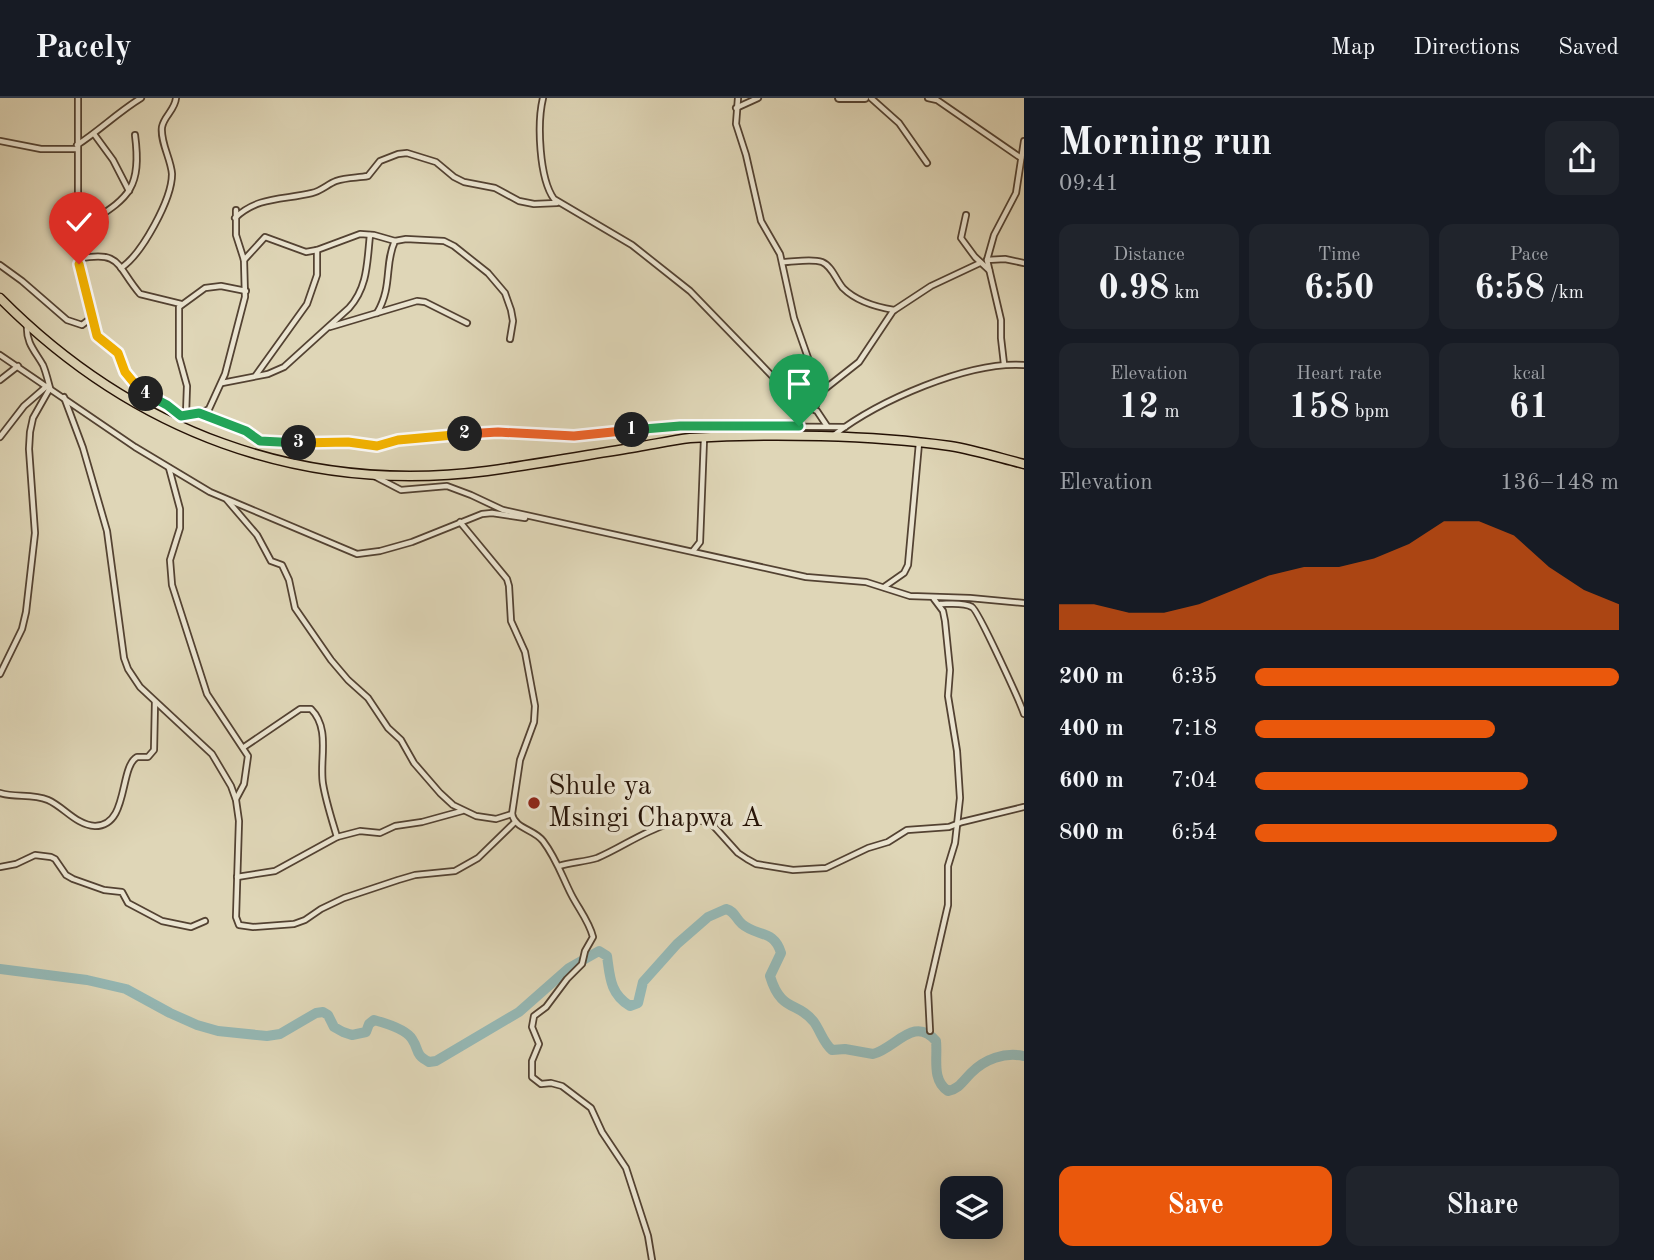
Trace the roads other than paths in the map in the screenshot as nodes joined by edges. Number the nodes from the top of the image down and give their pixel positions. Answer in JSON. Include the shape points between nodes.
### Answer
{"nodes":[{"id":1,"x":78,"y":98,"type":"edge"},
{"id":2,"x":141,"y":98,"type":"edge"},
{"id":3,"x":176,"y":98,"type":"edge"},
{"id":4,"x":543,"y":98,"type":"edge"},
{"id":5,"x":738,"y":98,"type":"edge"},
{"id":6,"x":758,"y":98,"type":"edge"},
{"id":7,"x":839,"y":98,"type":"edge"},
{"id":8,"x":865,"y":98,"type":"edge"},
{"id":9,"x":871,"y":98,"type":"edge"},
{"id":10,"x":928,"y":98,"type":"edge"},
{"id":11,"x":736,"y":108,"type":"junction"},
{"id":12,"x":93,"y":134,"type":"junction"},
{"id":13,"x":135,"y":135,"type":"dead end"},
{"id":14,"x":0,"y":141,"type":"edge"},
{"id":15,"x":1024,"y":141,"type":"edge"},
{"id":16,"x":77,"y":147,"type":"junction"},
{"id":17,"x":1021,"y":158,"type":"junction"},
{"id":18,"x":927,"y":163,"type":"dead end"},
{"id":19,"x":1022,"y":179,"type":"edge"},
{"id":20,"x":130,"y":191,"type":"junction"},
{"id":21,"x":558,"y":203,"type":"junction"},
{"id":22,"x":236,"y":210,"type":"dead end"},
{"id":23,"x":966,"y":215,"type":"dead end"},
{"id":24,"x":235,"y":218,"type":"junction"},
{"id":25,"x":79,"y":230,"type":"dead end"},
{"id":26,"x":370,"y":235,"type":"junction"},
{"id":27,"x":395,"y":241,"type":"junction"},
{"id":28,"x":317,"y":250,"type":"junction"},
{"id":29,"x":78,"y":260,"type":"junction"},
{"id":30,"x":244,"y":260,"type":"junction"},
{"id":31,"x":987,"y":260,"type":"junction"},
{"id":32,"x":783,"y":262,"type":"junction"},
{"id":33,"x":980,"y":263,"type":"junction"},
{"id":34,"x":1024,"y":263,"type":"edge"},
{"id":35,"x":0,"y":265,"type":"edge"},
{"id":36,"x":121,"y":268,"type":"junction"},
{"id":37,"x":989,"y":270,"type":"junction"},
{"id":38,"x":246,"y":291,"type":"junction"},
{"id":39,"x":0,"y":298,"type":"edge"},
{"id":40,"x":181,"y":304,"type":"junction"},
{"id":41,"x":895,"y":310,"type":"junction"},
{"id":42,"x":377,"y":313,"type":"junction"},
{"id":43,"x":91,"y":314,"type":"junction"},
{"id":44,"x":467,"y":323,"type":"dead end"},
{"id":45,"x":27,"y":326,"type":"junction"},
{"id":46,"x":329,"y":327,"type":"junction"},
{"id":47,"x":510,"y":339,"type":"dead end"},
{"id":48,"x":0,"y":355,"type":"edge"},
{"id":49,"x":1004,"y":364,"type":"junction"},
{"id":50,"x":1024,"y":365,"type":"edge"},
{"id":51,"x":18,"y":366,"type":"junction"},
{"id":52,"x":255,"y":376,"type":"junction"},
{"id":53,"x":0,"y":380,"type":"edge"},
{"id":54,"x":221,"y":383,"type":"junction"},
{"id":55,"x":49,"y":387,"type":"junction"},
{"id":56,"x":826,"y":388,"type":"junction"},
{"id":57,"x":64,"y":397,"type":"junction"},
{"id":58,"x":811,"y":408,"type":"junction"},
{"id":59,"x":199,"y":413,"type":"junction"},
{"id":60,"x":184,"y":415,"type":"junction"},
{"id":61,"x":173,"y":423,"type":"junction"},
{"id":62,"x":789,"y":426,"type":"junction"},
{"id":63,"x":827,"y":426,"type":"junction"},
{"id":64,"x":845,"y":427,"type":"junction"},
{"id":65,"x":0,"y":436,"type":"edge"},
{"id":66,"x":832,"y":437,"type":"junction"},
{"id":67,"x":704,"y":439,"type":"junction"},
{"id":68,"x":919,"y":443,"type":"junction"},
{"id":69,"x":1024,"y":464,"type":"edge"},
{"id":70,"x":169,"y":468,"type":"junction"},
{"id":71,"x":370,"y":474,"type":"junction"},
{"id":72,"x":225,"y":499,"type":"junction"},
{"id":73,"x":537,"y":518,"type":"junction"},
{"id":74,"x":460,"y":522,"type":"junction"},
{"id":75,"x":693,"y":551,"type":"junction"},
{"id":76,"x":884,"y":587,"type":"junction"},
{"id":77,"x":933,"y":598,"type":"junction"},
{"id":78,"x":1024,"y":603,"type":"edge"},
{"id":79,"x":939,"y":604,"type":"junction"},
{"id":80,"x":0,"y":674,"type":"edge"},
{"id":81,"x":155,"y":702,"type":"junction"},
{"id":82,"x":1024,"y":714,"type":"edge"},
{"id":83,"x":244,"y":747,"type":"junction"},
{"id":84,"x":0,"y":793,"type":"edge"},
{"id":85,"x":236,"y":800,"type":"junction"},
{"id":86,"x":1024,"y":807,"type":"edge"},
{"id":87,"x":463,"y":810,"type":"junction"},
{"id":88,"x":512,"y":814,"type":"junction"},
{"id":89,"x":514,"y":822,"type":"junction"},
{"id":90,"x":958,"y":824,"type":"junction"},
{"id":91,"x":337,"y":837,"type":"junction"},
{"id":92,"x":559,"y":866,"type":"junction"},
{"id":93,"x":0,"y":867,"type":"edge"},
{"id":94,"x":237,"y":877,"type":"junction"},
{"id":95,"x":205,"y":921,"type":"dead end"},
{"id":96,"x":930,"y":1031,"type":"dead end"},
{"id":97,"x":652,"y":1260,"type":"edge"}],
"edges":[{"from":1,"to":16,"type":"street"},
{"from":2,"to":12,"type":"street"},
{"from":3,"to":36,"type":"street","via":[[162,130],[171,184],[147,239]]},
{"from":4,"to":21,"type":"street","via":[[542,156],[547,187]]},
{"from":5,"to":11,"type":"street"},
{"from":6,"to":11,"type":"street"},
{"from":7,"to":8,"type":"street"},
{"from":9,"to":18,"type":"street","via":[[899,122]]},
{"from":10,"to":17,"type":"street"},
{"from":11,"to":32,"type":"street","via":[[761,221]]},
{"from":12,"to":16,"type":"street"},
{"from":12,"to":20,"type":"street"},
{"from":13,"to":20,"type":"street","via":[[138,167]]},
{"from":14,"to":16,"type":"street","via":[[41,149]]},
{"from":15,"to":17,"type":"street"},
{"from":16,"to":29,"type":"street"},
{"from":17,"to":19,"type":"street"},
{"from":19,"to":31,"type":"street"},
{"from":20,"to":25,"type":"street"},
{"from":21,"to":24,"type":"street","via":[[519,201],[495,188],[464,182],[432,160],[402,153],[378,163],[368,176],[346,177],[312,193],[267,201]]},
{"from":21,"to":58,"type":"street","via":[[657,263],[702,301],[788,397]]},
{"from":22,"to":24,"type":"street"},
{"from":23,"to":33,"type":"street","via":[[961,237]]},
{"from":24,"to":30,"type":"street"},
{"from":26,"to":27,"type":"street"},
{"from":26,"to":28,"type":"street","via":[[360,234]]},
{"from":26,"to":46,"type":"street","via":[[362,289]]},
{"from":27,"to":42,"type":"street","via":[[387,292]]},
{"from":27,"to":47,"type":"street","via":[[444,241],[488,272],[505,293],[511,310]]},
{"from":28,"to":30,"type":"street","via":[[302,251],[265,237]]},
{"from":28,"to":52,"type":"street","via":[[317,275],[307,304]]},
{"from":29,"to":36,"type":"street","via":[[102,255]]},
{"from":29,"to":43,"type":"street"},
{"from":30,"to":38,"type":"street"},
{"from":31,"to":34,"type":"street"},
{"from":31,"to":37,"type":"street"},
{"from":32,"to":41,"type":"street","via":[[821,262],[855,297]]},
{"from":32,"to":56,"type":"street","via":[[794,318],[814,375]]},
{"from":33,"to":37,"type":"street"},
{"from":33,"to":41,"type":"street","via":[[931,286]]},
{"from":35,"to":43,"type":"street","via":[[67,320],[85,324]]},
{"from":36,"to":40,"type":"street","via":[[144,297]]},
{"from":37,"to":49,"type":"street","via":[[1001,320]]},
{"from":38,"to":40,"type":"street","via":[[205,288]]},
{"from":38,"to":54,"type":"street"},
{"from":39,"to":45,"type":"highway"},
{"from":40,"to":60,"type":"street","via":[[179,357],[187,386]]},
{"from":41,"to":56,"type":"street","via":[[859,362]]},
{"from":42,"to":44,"type":"street","via":[[421,301]]},
{"from":42,"to":46,"type":"street"},
{"from":43,"to":60,"type":"street","via":[[97,336],[118,353],[133,383]]},
{"from":45,"to":55,"type":"street"},
{"from":45,"to":61,"type":"highway","via":[[111,390]]},
{"from":46,"to":52,"type":"street","via":[[284,367]]},
{"from":48,"to":51,"type":"street"},
{"from":49,"to":50,"type":"street"},
{"from":49,"to":64,"type":"street","via":[[919,388]]},
{"from":51,"to":53,"type":"street"},
{"from":51,"to":55,"type":"street"},
{"from":52,"to":54,"type":"street"},
{"from":54,"to":59,"type":"street","via":[[209,409]]},
{"from":55,"to":57,"type":"street"},
{"from":55,"to":65,"type":"street","via":[[24,405]]},
{"from":55,"to":80,"type":"street","via":[[30,432],[35,533],[26,612],[23,629]]},
{"from":56,"to":58,"type":"street"},
{"from":57,"to":70,"type":"street"},
{"from":57,"to":81,"type":"street","via":[[107,531],[124,658],[140,687]]},
{"from":58,"to":62,"type":"street"},
{"from":58,"to":63,"type":"street"},
{"from":59,"to":60,"type":"street"},
{"from":59,"to":62,"type":"street","via":[[260,441],[377,446],[487,432],[574,436],[680,426]]},
{"from":60,"to":61,"type":"street"},
{"from":61,"to":71,"type":"highway","via":[[281,460]]},
{"from":62,"to":63,"type":"street"},
{"from":63,"to":64,"type":"street"},
{"from":64,"to":66,"type":"street"},
{"from":66,"to":67,"type":"highway"},
{"from":66,"to":68,"type":"highway"},
{"from":67,"to":71,"type":"highway","via":[[475,472]]},
{"from":67,"to":75,"type":"street","via":[[700,542]]},
{"from":68,"to":69,"type":"highway"},
{"from":68,"to":76,"type":"street","via":[[908,565]]},
{"from":70,"to":72,"type":"street"},
{"from":70,"to":83,"type":"street","via":[[180,509],[180,528],[170,560],[172,585],[207,694]]},
{"from":71,"to":73,"type":"street","via":[[401,489],[447,486],[503,510]]},
{"from":72,"to":74,"type":"street","via":[[357,554],[412,542]]},
{"from":72,"to":87,"type":"street","via":[[257,535],[271,561],[282,565],[299,614],[337,669],[368,698],[440,793]]},
{"from":73,"to":74,"type":"street","via":[[492,513]]},
{"from":73,"to":75,"type":"street"},
{"from":74,"to":88,"type":"street","via":[[507,579],[511,621],[532,684],[534,722],[520,760]]},
{"from":75,"to":76,"type":"street","via":[[806,577]]},
{"from":76,"to":77,"type":"street"},
{"from":77,"to":78,"type":"street"},
{"from":77,"to":79,"type":"street"},
{"from":79,"to":82,"type":"street","via":[[976,611]]},
{"from":79,"to":90,"type":"street","via":[[945,621],[957,751]]},
{"from":81,"to":84,"type":"street","via":[[154,750],[148,757],[130,762],[122,798],[103,824],[93,826],[73,818],[34,795]]},
{"from":81,"to":85,"type":"street","via":[[212,754]]},
{"from":83,"to":85,"type":"street","via":[[247,772]]},
{"from":83,"to":91,"type":"street","via":[[300,709],[311,709],[322,733],[323,783]]},
{"from":85,"to":94,"type":"street"},
{"from":86,"to":90,"type":"street"},
{"from":87,"to":88,"type":"street","via":[[496,819]]},
{"from":87,"to":91,"type":"street","via":[[380,833],[360,831]]},
{"from":88,"to":89,"type":"street"},
{"from":89,"to":92,"type":"street","via":[[538,836]]},
{"from":89,"to":94,"type":"street","via":[[466,867],[398,880],[344,898],[294,924],[239,925]]},
{"from":90,"to":92,"type":"street","via":[[907,830],[826,868],[793,870],[756,864],[738,853],[710,823],[685,822],[645,832],[588,861]]},
{"from":90,"to":96,"type":"street","via":[[949,862],[948,905],[928,992]]},
{"from":91,"to":94,"type":"street","via":[[275,871]]},
{"from":92,"to":97,"type":"street","via":[[593,939],[583,964],[534,1016],[532,1027],[539,1044],[532,1077],[541,1084],[562,1086],[591,1108],[626,1168]]},
{"from":93,"to":95,"type":"street","via":[[35,855],[51,857],[66,876],[104,891],[122,892],[128,903],[162,921],[191,927]]}]}
